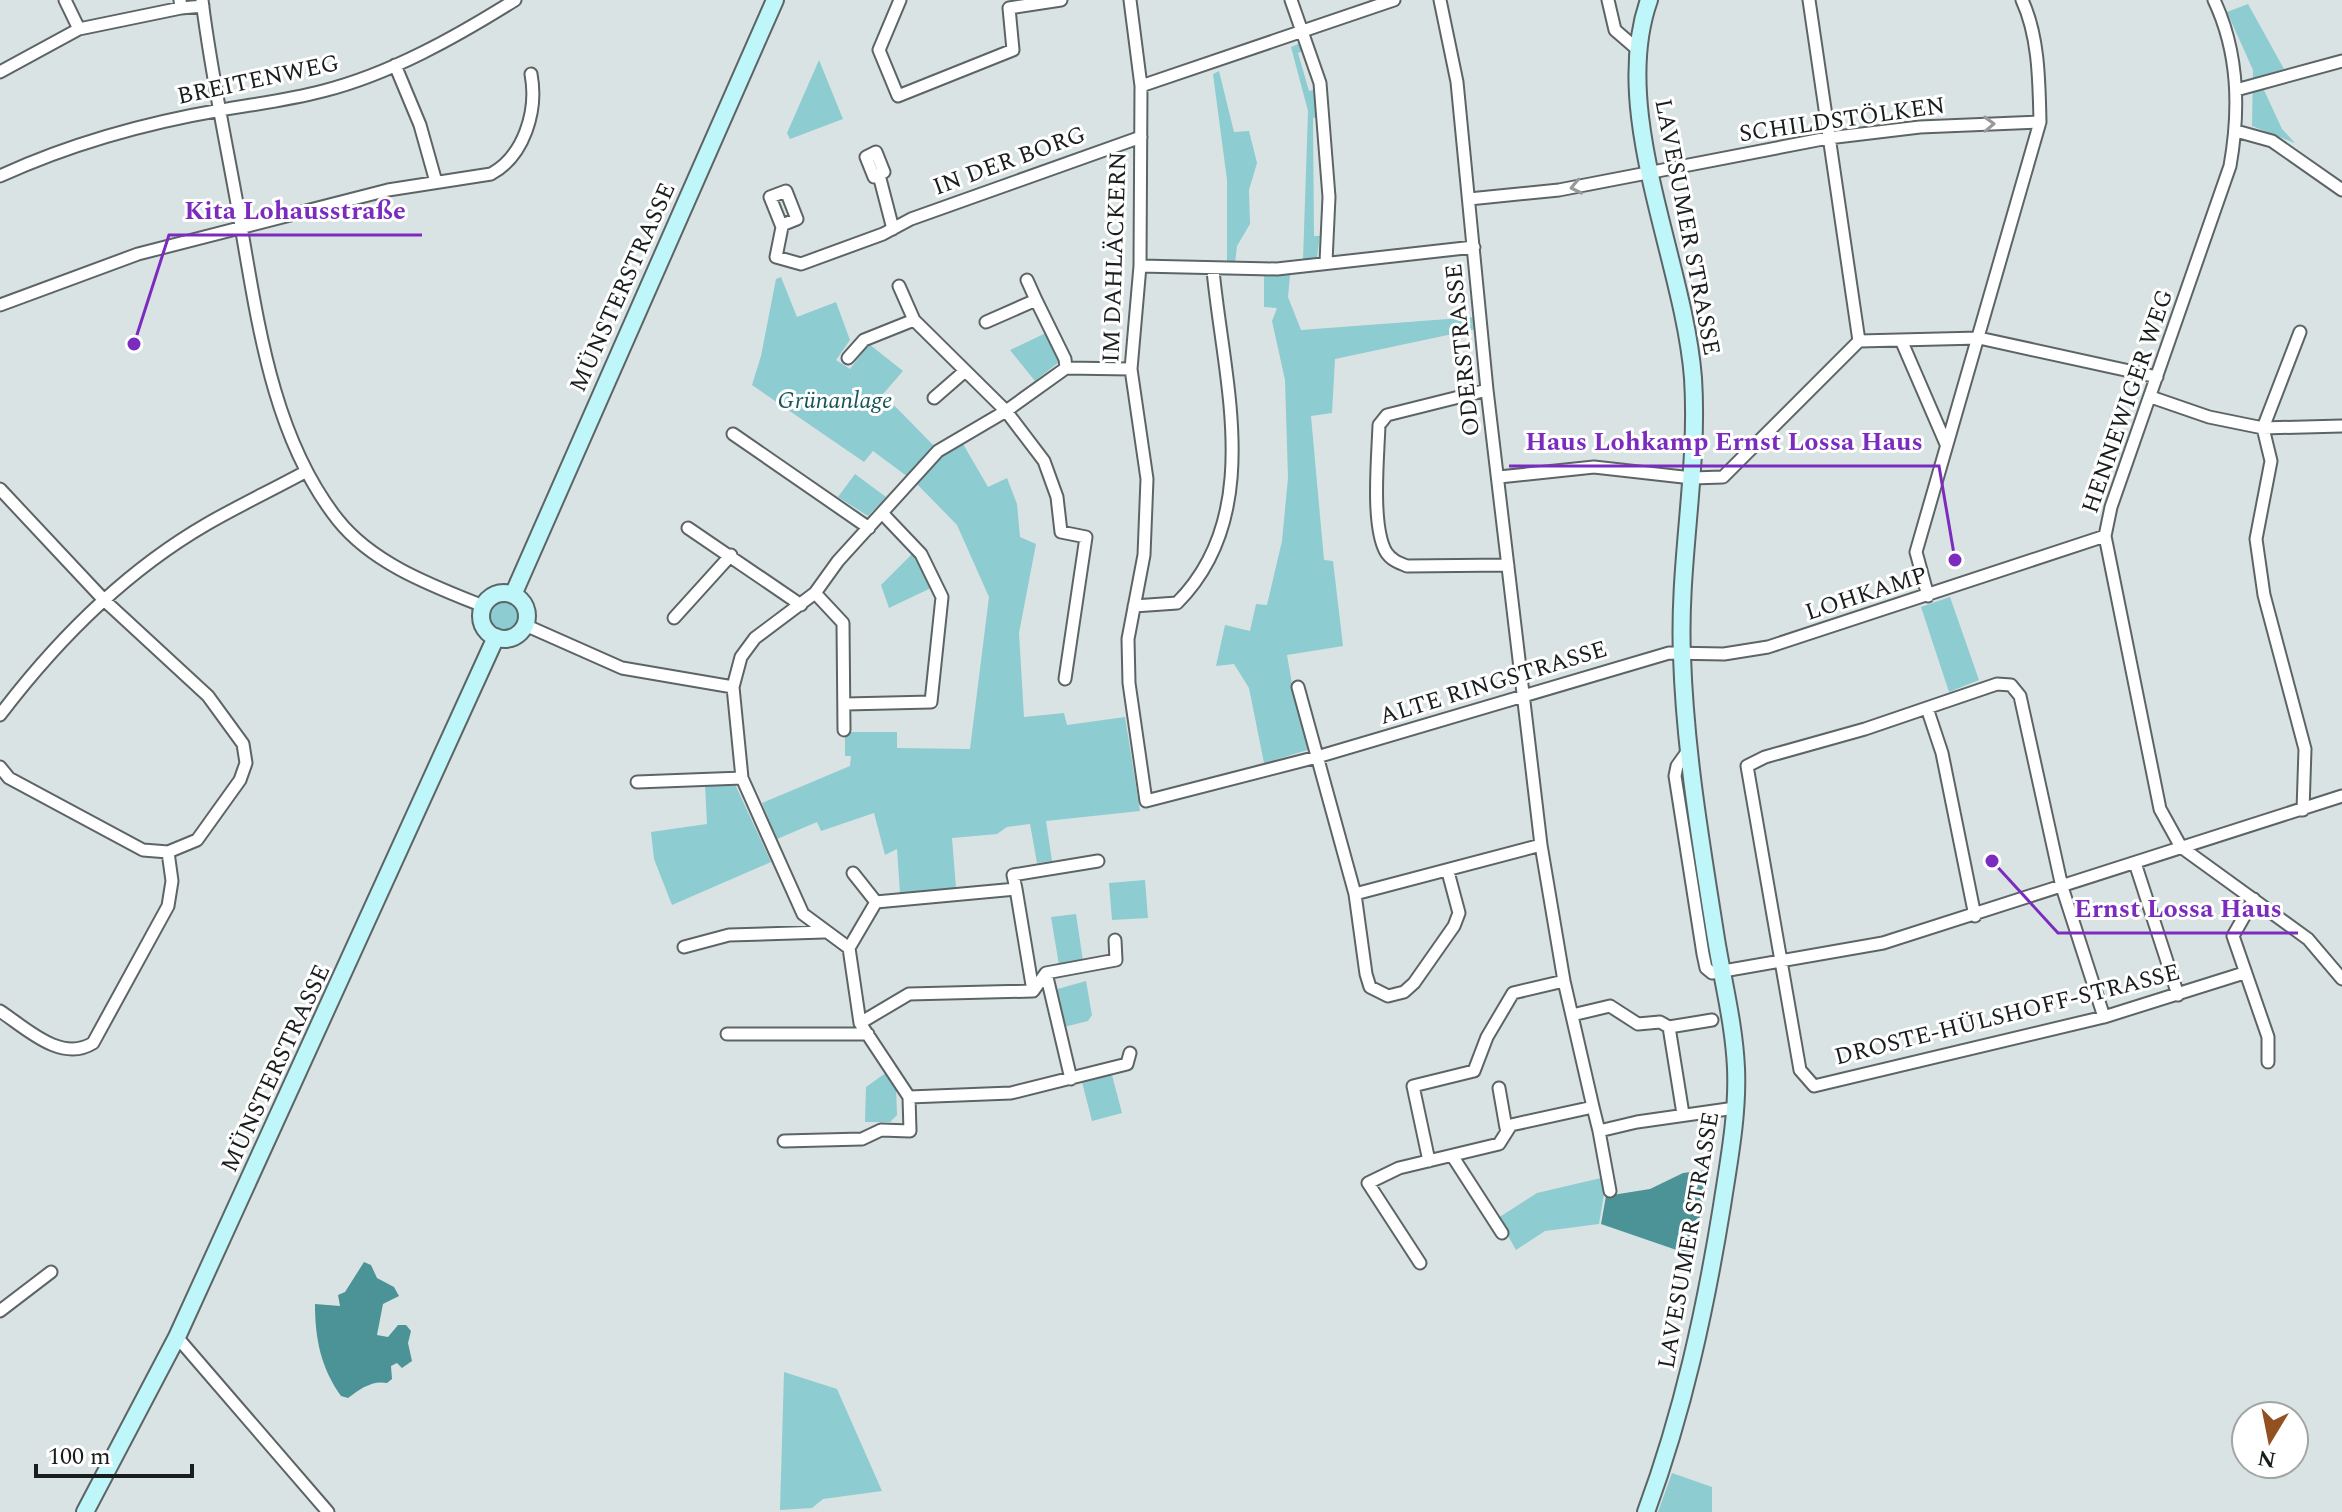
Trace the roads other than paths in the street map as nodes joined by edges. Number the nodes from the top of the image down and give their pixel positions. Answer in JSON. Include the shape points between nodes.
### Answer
{"nodes":[{"id":1,"x":65,"y":0,"type":"edge"},
{"id":2,"x":515,"y":0,"type":"edge"},
{"id":3,"x":775,"y":0,"type":"edge"},
{"id":4,"x":900,"y":0,"type":"edge"},
{"id":5,"x":1061,"y":0,"type":"edge"},
{"id":6,"x":1130,"y":0,"type":"edge"},
{"id":7,"x":1291,"y":0,"type":"edge"},
{"id":8,"x":1394,"y":0,"type":"edge"},
{"id":9,"x":1440,"y":0,"type":"edge"},
{"id":10,"x":1608,"y":0,"type":"edge"},
{"id":11,"x":1649,"y":0,"type":"edge"},
{"id":12,"x":1809,"y":0,"type":"edge"},
{"id":13,"x":2022,"y":0,"type":"edge"},
{"id":14,"x":2214,"y":0,"type":"edge"},
{"id":15,"x":202,"y":3,"type":"edge"},
{"id":16,"x":181,"y":4,"type":"edge"},
{"id":17,"x":79,"y":29,"type":"junction"},
{"id":18,"x":1302,"y":32,"type":"junction"},
{"id":19,"x":1637,"y":49,"type":"junction"},
{"id":20,"x":2342,"y":61,"type":"edge"},
{"id":21,"x":395,"y":65,"type":"junction"},
{"id":22,"x":0,"y":72,"type":"edge"},
{"id":23,"x":531,"y":74,"type":"dead end"},
{"id":24,"x":1141,"y":86,"type":"junction"},
{"id":25,"x":2236,"y":90,"type":"junction"},
{"id":26,"x":220,"y":110,"type":"junction"},
{"id":27,"x":2040,"y":122,"type":"junction"},
{"id":28,"x":2236,"y":131,"type":"junction"},
{"id":29,"x":1141,"y":137,"type":"junction"},
{"id":30,"x":1828,"y":138,"type":"junction"},
{"id":31,"x":1652,"y":170,"type":"junction"},
{"id":32,"x":879,"y":175,"type":"dead end"},
{"id":33,"x":0,"y":176,"type":"edge"},
{"id":34,"x":436,"y":182,"type":"junction"},
{"id":35,"x":2342,"y":190,"type":"edge"},
{"id":36,"x":1469,"y":199,"type":"junction"},
{"id":37,"x":782,"y":225,"type":"dead end"},
{"id":38,"x":241,"y":227,"type":"junction"},
{"id":39,"x":893,"y":229,"type":"junction"},
{"id":40,"x":1474,"y":247,"type":"junction"},
{"id":41,"x":1326,"y":262,"type":"junction"},
{"id":42,"x":1140,"y":266,"type":"junction"},
{"id":43,"x":1213,"y":270,"type":"junction"},
{"id":44,"x":1027,"y":280,"type":"dead end"},
{"id":45,"x":899,"y":286,"type":"dead end"},
{"id":46,"x":1036,"y":300,"type":"junction"},
{"id":47,"x":0,"y":305,"type":"edge"},
{"id":48,"x":914,"y":320,"type":"junction"},
{"id":49,"x":986,"y":322,"type":"dead end"},
{"id":50,"x":2300,"y":332,"type":"dead end"},
{"id":51,"x":1979,"y":338,"type":"junction"},
{"id":52,"x":1901,"y":340,"type":"junction"},
{"id":53,"x":1859,"y":341,"type":"junction"},
{"id":54,"x":848,"y":358,"type":"dead end"},
{"id":55,"x":1066,"y":368,"type":"junction"},
{"id":56,"x":1131,"y":369,"type":"junction"},
{"id":57,"x":965,"y":371,"type":"junction"},
{"id":58,"x":2157,"y":377,"type":"junction"},
{"id":59,"x":1487,"y":390,"type":"junction"},
{"id":60,"x":2151,"y":397,"type":"junction"},
{"id":61,"x":934,"y":398,"type":"dead end"},
{"id":62,"x":1006,"y":411,"type":"junction"},
{"id":63,"x":2342,"y":426,"type":"edge"},
{"id":64,"x":2263,"y":428,"type":"junction"},
{"id":65,"x":733,"y":434,"type":"dead end"},
{"id":66,"x":1946,"y":444,"type":"junction"},
{"id":67,"x":305,"y":472,"type":"junction"},
{"id":68,"x":1499,"y":477,"type":"junction"},
{"id":69,"x":1692,"y":478,"type":"junction"},
{"id":70,"x":0,"y":489,"type":"edge"},
{"id":71,"x":882,"y":513,"type":"junction"},
{"id":72,"x":688,"y":528,"type":"dead end"},
{"id":73,"x":869,"y":528,"type":"junction"},
{"id":74,"x":2105,"y":536,"type":"junction"},
{"id":75,"x":731,"y":555,"type":"junction"},
{"id":76,"x":1508,"y":565,"type":"junction"},
{"id":77,"x":815,"y":593,"type":"junction"},
{"id":78,"x":513,"y":595,"type":"junction"},
{"id":79,"x":1928,"y":596,"type":"junction"},
{"id":80,"x":104,"y":600,"type":"junction"},
{"id":81,"x":801,"y":605,"type":"junction"},
{"id":82,"x":483,"y":606,"type":"junction"},
{"id":83,"x":1134,"y":606,"type":"junction"},
{"id":84,"x":674,"y":618,"type":"dead end"},
{"id":85,"x":525,"y":625,"type":"junction"},
{"id":86,"x":496,"y":637,"type":"junction"},
{"id":87,"x":1681,"y":652,"type":"junction"},
{"id":88,"x":1065,"y":679,"type":"dead end"},
{"id":89,"x":733,"y":687,"type":"junction"},
{"id":90,"x":1298,"y":687,"type":"dead end"},
{"id":91,"x":1525,"y":696,"type":"junction"},
{"id":92,"x":846,"y":704,"type":"junction"},
{"id":93,"x":1927,"y":708,"type":"junction"},
{"id":94,"x":0,"y":715,"type":"edge"},
{"id":95,"x":844,"y":730,"type":"dead end"},
{"id":96,"x":1317,"y":757,"type":"junction"},
{"id":97,"x":0,"y":767,"type":"edge"},
{"id":98,"x":742,"y":778,"type":"junction"},
{"id":99,"x":637,"y":782,"type":"dead end"},
{"id":100,"x":2342,"y":796,"type":"edge"},
{"id":101,"x":1146,"y":801,"type":"joint"},
{"id":102,"x":2303,"y":810,"type":"junction"},
{"id":103,"x":1541,"y":845,"type":"junction"},
{"id":104,"x":2181,"y":847,"type":"junction"},
{"id":105,"x":168,"y":852,"type":"junction"},
{"id":106,"x":1098,"y":861,"type":"dead end"},
{"id":107,"x":2135,"y":863,"type":"junction"},
{"id":108,"x":1448,"y":872,"type":"junction"},
{"id":109,"x":853,"y":873,"type":"dead end"},
{"id":110,"x":2062,"y":887,"type":"junction"},
{"id":111,"x":1016,"y":889,"type":"junction"},
{"id":112,"x":1355,"y":894,"type":"junction"},
{"id":113,"x":2254,"y":899,"type":"junction"},
{"id":114,"x":876,"y":902,"type":"junction"},
{"id":115,"x":1975,"y":916,"type":"junction"},
{"id":116,"x":824,"y":932,"type":"junction"},
{"id":117,"x":1115,"y":940,"type":"dead end"},
{"id":118,"x":684,"y":947,"type":"dead end"},
{"id":119,"x":849,"y":948,"type":"junction"},
{"id":120,"x":1781,"y":962,"type":"junction"},
{"id":121,"x":1722,"y":972,"type":"junction"},
{"id":122,"x":1046,"y":973,"type":"junction"},
{"id":123,"x":2244,"y":973,"type":"junction"},
{"id":124,"x":2342,"y":979,"type":"edge"},
{"id":125,"x":1564,"y":981,"type":"junction"},
{"id":126,"x":1033,"y":991,"type":"junction"},
{"id":127,"x":2178,"y":995,"type":"junction"},
{"id":128,"x":0,"y":1011,"type":"edge"},
{"id":129,"x":1572,"y":1015,"type":"junction"},
{"id":130,"x":2104,"y":1017,"type":"junction"},
{"id":131,"x":1712,"y":1020,"type":"dead end"},
{"id":132,"x":860,"y":1023,"type":"junction"},
{"id":133,"x":1669,"y":1027,"type":"junction"},
{"id":134,"x":727,"y":1034,"type":"dead end"},
{"id":135,"x":868,"y":1034,"type":"junction"},
{"id":136,"x":1130,"y":1053,"type":"dead end"},
{"id":137,"x":2268,"y":1062,"type":"dead end"},
{"id":138,"x":1071,"y":1079,"type":"junction"},
{"id":139,"x":1499,"y":1088,"type":"dead end"},
{"id":140,"x":909,"y":1097,"type":"junction"},
{"id":141,"x":1593,"y":1107,"type":"junction"},
{"id":142,"x":1735,"y":1108,"type":"junction"},
{"id":143,"x":1683,"y":1114,"type":"junction"},
{"id":144,"x":1506,"y":1128,"type":"junction"},
{"id":145,"x":1599,"y":1131,"type":"junction"},
{"id":146,"x":784,"y":1141,"type":"dead end"},
{"id":147,"x":1453,"y":1157,"type":"junction"},
{"id":148,"x":1429,"y":1161,"type":"junction"},
{"id":149,"x":1610,"y":1191,"type":"dead end"},
{"id":150,"x":1502,"y":1233,"type":"dead end"},
{"id":151,"x":1420,"y":1263,"type":"dead end"},
{"id":152,"x":51,"y":1272,"type":"dead end"},
{"id":153,"x":0,"y":1311,"type":"edge"},
{"id":154,"x":177,"y":1337,"type":"junction"},
{"id":155,"x":85,"y":1512,"type":"edge"},
{"id":156,"x":328,"y":1512,"type":"edge"},
{"id":157,"x":1646,"y":1512,"type":"edge"}],
"edges":[{"from":1,"to":17,"type":"street"},
{"from":2,"to":21,"type":"street","name":"BREITENWEG"},
{"from":3,"to":78,"type":"main road","name":"MÜNSTERSTRASSE"},
{"from":4,"to":5,"type":"street","via":[[879,50],[898,96],[1013,50],[1009,8]]},
{"from":6,"to":24,"type":"street","name":"IM DAHLÄCKERN"},
{"from":7,"to":18,"type":"street"},
{"from":8,"to":18,"type":"street"},
{"from":9,"to":36,"type":"street","name":"ODERSTRASSE","via":[[1457,82]]},
{"from":10,"to":19,"type":"street","via":[[1615,30]]},
{"from":11,"to":19,"type":"main road","name":"LAVESUMER STRASSE"},
{"from":12,"to":30,"type":"street"},
{"from":13,"to":27,"type":"street","via":[[2039,73]]},
{"from":14,"to":25,"type":"street","name":"HENNEWIGER WEG","via":[[2231,41]]},
{"from":15,"to":16,"type":"street"},
{"from":15,"to":26,"type":"street"},
{"from":16,"to":17,"type":"street"},
{"from":17,"to":22,"type":"street"},
{"from":18,"to":24,"type":"street"},
{"from":18,"to":41,"type":"street","via":[[1320,83],[1329,197]]},
{"from":19,"to":31,"type":"main road","name":"LAVESUMER STRASSE","via":[[1638,106]]},
{"from":20,"to":25,"type":"street"},
{"from":21,"to":26,"type":"street","name":"BREITENWEG","via":[[323,91]]},
{"from":21,"to":34,"type":"street"},
{"from":23,"to":34,"type":"street","via":[[535,95],[518,152],[491,174]]},
{"from":24,"to":29,"type":"street","name":"IM DAHLÄCKERN"},
{"from":25,"to":28,"type":"street","name":"HENNEWIGER WEG"},
{"from":26,"to":33,"type":"street","name":"BREITENWEG","via":[[126,130]]},
{"from":26,"to":38,"type":"street"},
{"from":30,"to":27,"type":"street","name":"SCHILDSTÖLKEN","one_way":true,"via":[[1920,127]]},
{"from":27,"to":51,"type":"street"},
{"from":28,"to":35,"type":"street","via":[[2272,141]]},
{"from":28,"to":58,"type":"street","name":"HENNEWIGER WEG","via":[[2230,166]]},
{"from":29,"to":39,"type":"street","name":"IN DER BORG"},
{"from":29,"to":42,"type":"street","name":"IM DAHLÄCKERN"},
{"from":30,"to":31,"type":"street","name":"SCHILDSTÖLKEN"},
{"from":30,"to":53,"type":"street"},
{"from":31,"to":36,"type":"street","name":"SCHILDSTÖLKEN","one_way":true,"via":[[1559,190]]},
{"from":31,"to":69,"type":"main road","name":"LAVESUMER STRASSE","via":[[1693,379]]},
{"from":32,"to":39,"type":"street"},
{"from":34,"to":38,"type":"street"},
{"from":36,"to":40,"type":"street","name":"ODERSTRASSE"},
{"from":37,"to":39,"type":"street","name":"IN DER BORG","via":[[776,257],[801,264]]},
{"from":38,"to":47,"type":"street","via":[[117,260]]},
{"from":38,"to":67,"type":"street","via":[[276,389]]},
{"from":40,"to":41,"type":"street"},
{"from":40,"to":59,"type":"street","name":"ODERSTRASSE"},
{"from":41,"to":43,"type":"street"},
{"from":42,"to":43,"type":"street"},
{"from":42,"to":56,"type":"street","name":"IM DAHLÄCKERN"},
{"from":43,"to":83,"type":"street","via":[[1232,414],[1228,497],[1198,583],[1177,603]]},
{"from":44,"to":46,"type":"street"},
{"from":45,"to":48,"type":"street"},
{"from":46,"to":49,"type":"street"},
{"from":46,"to":55,"type":"street"},
{"from":48,"to":54,"type":"street","via":[[864,340]]},
{"from":48,"to":57,"type":"street"},
{"from":50,"to":64,"type":"street"},
{"from":51,"to":52,"type":"street"},
{"from":51,"to":58,"type":"street"},
{"from":51,"to":66,"type":"street"},
{"from":52,"to":53,"type":"street"},
{"from":52,"to":66,"type":"street"},
{"from":53,"to":69,"type":"street","via":[[1723,477]]},
{"from":55,"to":56,"type":"street"},
{"from":55,"to":62,"type":"street"},
{"from":56,"to":83,"type":"street","name":"IM DAHLÄCKERN","via":[[1147,479],[1144,555]]},
{"from":57,"to":61,"type":"street"},
{"from":57,"to":62,"type":"street"},
{"from":58,"to":60,"type":"street","name":"HENNEWIGER WEG"},
{"from":59,"to":68,"type":"street","name":"ODERSTRASSE"},
{"from":59,"to":76,"type":"street","via":[[1387,415],[1379,425],[1377,509],[1385,552],[1394,561],[1407,566]]},
{"from":60,"to":64,"type":"street"},
{"from":60,"to":74,"type":"street","name":"HENNEWIGER WEG"},
{"from":62,"to":71,"type":"street","via":[[938,451]]},
{"from":62,"to":88,"type":"street","via":[[1044,461],[1057,497],[1061,532],[1086,537]]},
{"from":63,"to":64,"type":"street"},
{"from":64,"to":102,"type":"street","via":[[2271,461],[2256,539],[2264,595],[2305,749]]},
{"from":65,"to":73,"type":"street"},
{"from":66,"to":79,"type":"street","via":[[1916,552]]},
{"from":67,"to":80,"type":"street","via":[[205,525]]},
{"from":67,"to":82,"type":"street","via":[[339,522],[377,557]]},
{"from":68,"to":69,"type":"street","via":[[1594,467]]},
{"from":68,"to":76,"type":"street","name":"ODERSTRASSE"},
{"from":69,"to":87,"type":"main road","name":"LAVESUMER STRASSE"},
{"from":70,"to":80,"type":"street"},
{"from":71,"to":73,"type":"street"},
{"from":71,"to":92,"type":"street","via":[[921,554],[942,597],[931,702]]},
{"from":72,"to":75,"type":"street"},
{"from":73,"to":77,"type":"street"},
{"from":74,"to":79,"type":"street","name":"LOHKAMP"},
{"from":74,"to":104,"type":"street","name":"HENNEWIGER WEG","via":[[2160,809]]},
{"from":75,"to":81,"type":"street"},
{"from":75,"to":84,"type":"street"},
{"from":76,"to":91,"type":"street","name":"ODERSTRASSE"},
{"from":77,"to":81,"type":"street"},
{"from":77,"to":92,"type":"street","via":[[843,623]]},
{"from":78,"to":82,"type":"main road","via":[[496,594]]},
{"from":78,"to":85,"type":"main road","via":[[525,608]]},
{"from":79,"to":87,"type":"street","name":"LOHKAMP","via":[[1768,647],[1724,654]]},
{"from":80,"to":94,"type":"street","via":[[44,658]]},
{"from":80,"to":105,"type":"street","via":[[208,696],[243,744],[246,763],[240,780],[197,840]]},
{"from":81,"to":89,"type":"street","via":[[747,648]]},
{"from":82,"to":86,"type":"main road","via":[[483,624]]},
{"from":83,"to":101,"type":"street","name":"IM DAHLÄCKERN","via":[[1129,683]]},
{"from":85,"to":86,"type":"main road","via":[[512,637]]},
{"from":85,"to":89,"type":"street","via":[[622,668]]},
{"from":86,"to":154,"type":"main road","name":"MÜNSTERSTRASSE"},
{"from":87,"to":91,"type":"street","name":"ALTE RINGSTRASSE"},
{"from":87,"to":121,"type":"main road","name":"LAVESUMER STRASSE","via":[[1687,752]]},
{"from":89,"to":98,"type":"street"},
{"from":90,"to":96,"type":"street"},
{"from":91,"to":96,"type":"street","name":"ALTE RINGSTRASSE"},
{"from":91,"to":103,"type":"street","name":"ODERSTRASSE"},
{"from":92,"to":95,"type":"street"},
{"from":93,"to":110,"type":"street","via":[[1997,684],[2018,691]]},
{"from":93,"to":115,"type":"street","via":[[1942,753]]},
{"from":93,"to":120,"type":"street","via":[[1747,766]]},
{"from":96,"to":101,"type":"street","name":"ALTE RINGSTRASSE"},
{"from":96,"to":112,"type":"street"},
{"from":97,"to":105,"type":"street","via":[[9,778],[143,850]]},
{"from":98,"to":99,"type":"street"},
{"from":98,"to":116,"type":"street","via":[[803,914]]},
{"from":100,"to":102,"type":"street"},
{"from":102,"to":104,"type":"street"},
{"from":103,"to":108,"type":"street"},
{"from":103,"to":125,"type":"street","name":"ODERSTRASSE"},
{"from":104,"to":107,"type":"street"},
{"from":104,"to":113,"type":"street","name":"HENNEWIGER WEG"},
{"from":105,"to":128,"type":"street","via":[[168,906],[93,1043],[78,1050],[61,1049]]},
{"from":106,"to":111,"type":"street","via":[[1013,875]]},
{"from":107,"to":110,"type":"street"},
{"from":107,"to":127,"type":"street"},
{"from":108,"to":112,"type":"street"},
{"from":108,"to":112,"type":"street","via":[[1459,913],[1454,926],[1414,983],[1388,996],[1370,987]]},
{"from":109,"to":114,"type":"street"},
{"from":110,"to":115,"type":"street"},
{"from":110,"to":130,"type":"street"},
{"from":111,"to":114,"type":"street"},
{"from":111,"to":126,"type":"street"},
{"from":113,"to":123,"type":"street","via":[[2233,936]]},
{"from":113,"to":124,"type":"street","name":"HENNEWIGER WEG","via":[[2308,939]]},
{"from":114,"to":119,"type":"street"},
{"from":115,"to":120,"type":"street","via":[[1883,943]]},
{"from":116,"to":118,"type":"street","via":[[729,935]]},
{"from":116,"to":119,"type":"street"},
{"from":117,"to":122,"type":"street","via":[[1116,960]]},
{"from":119,"to":132,"type":"street"},
{"from":120,"to":121,"type":"street"},
{"from":120,"to":130,"type":"street","name":"DROSTE-HÜLSHOFF-STRASSE","via":[[1800,1070],[1814,1086]]},
{"from":121,"to":142,"type":"main road","name":"LAVESUMER STRASSE","via":[[1735,1051]]},
{"from":122,"to":126,"type":"street"},
{"from":122,"to":138,"type":"street"},
{"from":123,"to":127,"type":"street","name":"DROSTE-HÜLSHOFF-STRASSE"},
{"from":123,"to":137,"type":"street","via":[[2268,1037]]},
{"from":125,"to":129,"type":"street","name":"ODERSTRASSE"},
{"from":125,"to":148,"type":"street","via":[[1513,993],[1474,1071],[1413,1086]]},
{"from":126,"to":132,"type":"street","via":[[909,994]]},
{"from":127,"to":130,"type":"street","name":"DROSTE-HÜLSHOFF-STRASSE"},
{"from":129,"to":133,"type":"street","via":[[1610,1006],[1638,1024],[1660,1022]]},
{"from":129,"to":141,"type":"street","name":"ODERSTRASSE"},
{"from":131,"to":133,"type":"street"},
{"from":132,"to":135,"type":"street"},
{"from":133,"to":143,"type":"street"},
{"from":134,"to":135,"type":"street"},
{"from":135,"to":140,"type":"street"},
{"from":136,"to":138,"type":"street","via":[[1127,1064]]},
{"from":138,"to":140,"type":"street","via":[[1011,1093]]},
{"from":139,"to":144,"type":"street"},
{"from":140,"to":146,"type":"street","via":[[910,1131],[881,1130],[862,1139]]},
{"from":141,"to":144,"type":"street"},
{"from":141,"to":145,"type":"street","name":"ODERSTRASSE"},
{"from":142,"to":143,"type":"street"},
{"from":142,"to":157,"type":"main road","name":"LAVESUMER STRASSE","via":[[1696,1349]]},
{"from":143,"to":145,"type":"street"},
{"from":144,"to":147,"type":"street","via":[[1499,1144]]},
{"from":145,"to":149,"type":"street","name":"ODERSTRASSE"},
{"from":147,"to":148,"type":"street"},
{"from":147,"to":150,"type":"street"},
{"from":148,"to":151,"type":"street","via":[[1368,1183]]},
{"from":152,"to":153,"type":"street"},
{"from":154,"to":155,"type":"main road","name":"MÜNSTERSTRASSE"},
{"from":154,"to":156,"type":"street"}]}
